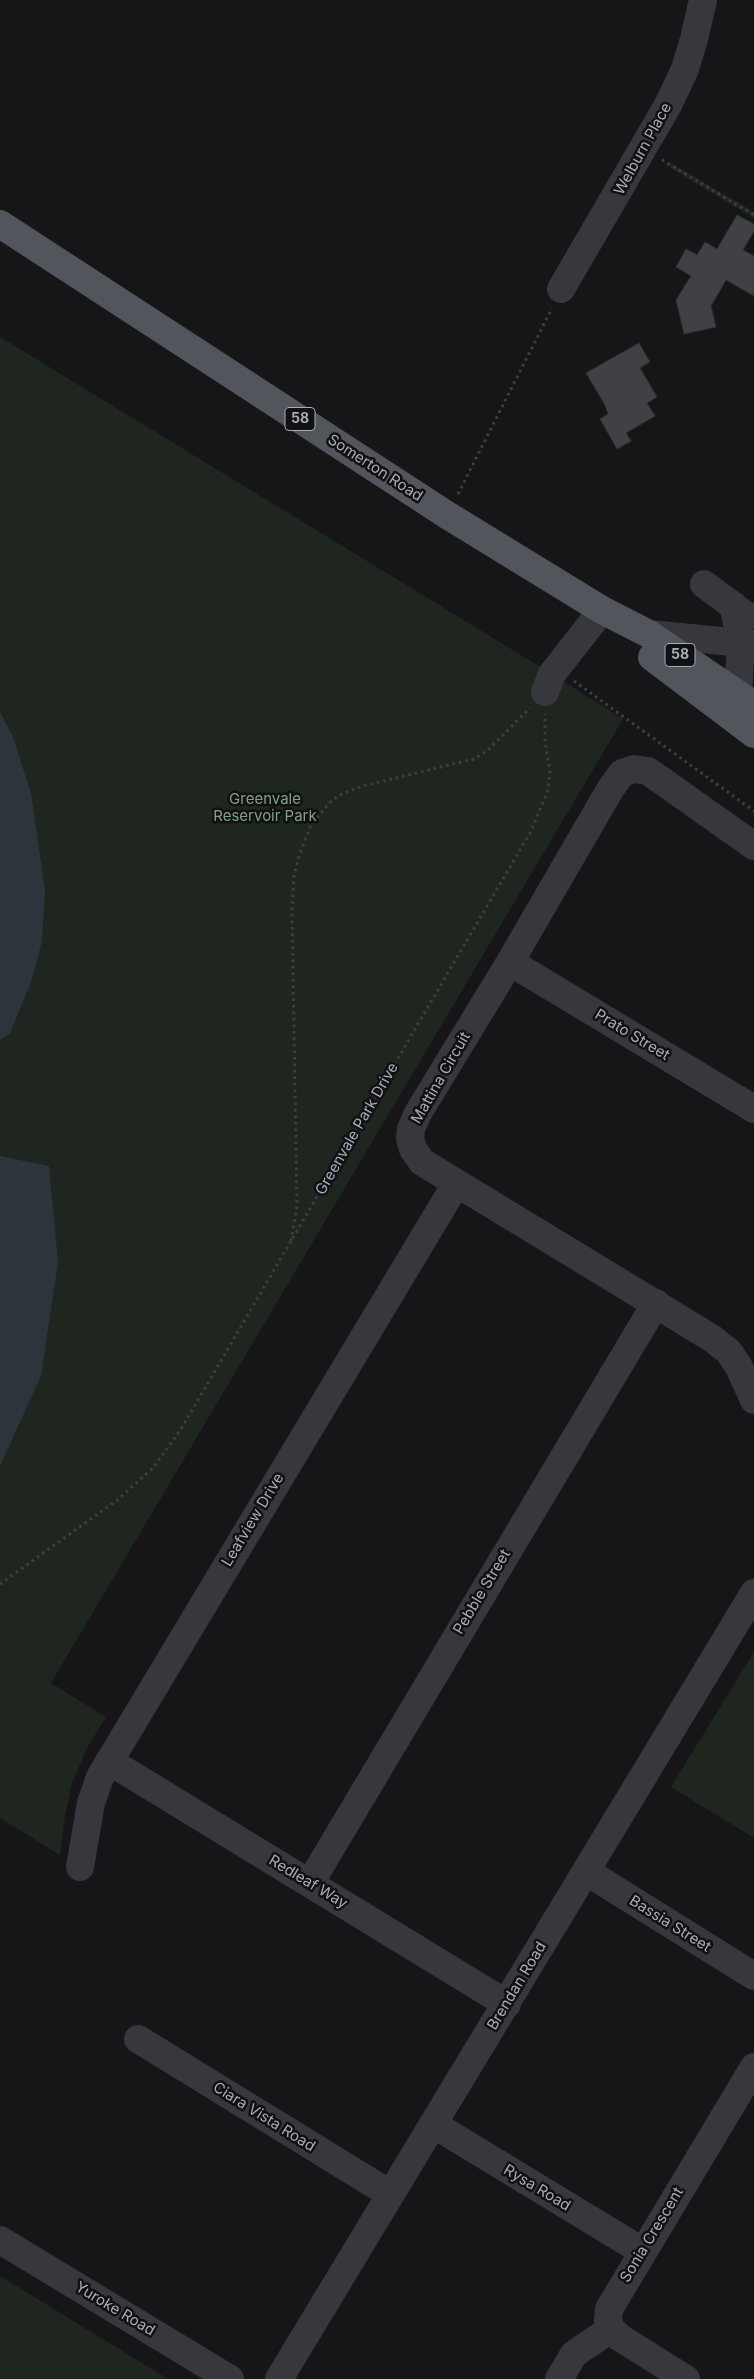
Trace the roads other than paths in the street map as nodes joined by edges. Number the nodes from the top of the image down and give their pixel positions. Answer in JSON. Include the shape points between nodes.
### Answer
{"nodes":[{"id":1,"x":703,"y":0,"type":"edge"},
{"id":2,"x":0,"y":224,"type":"edge"},
{"id":3,"x":561,"y":289,"type":"road end"},
{"id":4,"x":704,"y":584,"type":"dead end"},
{"id":5,"x":602,"y":610,"type":"junction"},
{"id":6,"x":746,"y":628,"type":"edge"},
{"id":7,"x":649,"y":634,"type":"junction"},
{"id":8,"x":550,"y":680,"type":"road end"},
{"id":9,"x":746,"y":700,"type":"edge"},
{"id":10,"x":754,"y":722,"type":"edge"},
{"id":11,"x":754,"y":734,"type":"edge"},
{"id":12,"x":754,"y":846,"type":"edge"},
{"id":13,"x":510,"y":962,"type":"junction"},
{"id":14,"x":754,"y":1109,"type":"edge"},
{"id":15,"x":456,"y":1184,"type":"junction"},
{"id":16,"x":656,"y":1303,"type":"junction"},
{"id":17,"x":754,"y":1400,"type":"edge"},
{"id":18,"x":754,"y":1592,"type":"edge"},
{"id":19,"x":109,"y":1761,"type":"junction"},
{"id":20,"x":80,"y":1868,"type":"dead end"},
{"id":21,"x":587,"y":1872,"type":"junction"},
{"id":22,"x":310,"y":1883,"type":"junction"},
{"id":23,"x":754,"y":1976,"type":"edge"},
{"id":24,"x":507,"y":2004,"type":"junction"},
{"id":25,"x":138,"y":2039,"type":"dead end"},
{"id":26,"x":754,"y":2067,"type":"edge"},
{"id":27,"x":433,"y":2124,"type":"junction"},
{"id":28,"x":390,"y":2194,"type":"junction"},
{"id":29,"x":0,"y":2240,"type":"edge"},
{"id":30,"x":642,"y":2251,"type":"junction"},
{"id":31,"x":611,"y":2330,"type":"junction"},
{"id":32,"x":230,"y":2379,"type":"edge"},
{"id":33,"x":279,"y":2379,"type":"edge"},
{"id":34,"x":560,"y":2379,"type":"edge"},
{"id":35,"x":686,"y":2379,"type":"edge"}],
"edges":[{"from":1,"to":3,"type":"street","name":"Welburn Place","via":[[685,69]]},
{"from":2,"to":5,"type":"main road","name":"Somerton Road","number":"58","via":[[448,515]]},
{"from":4,"to":6,"type":"street"},
{"from":5,"to":7,"type":"main road","name":"Somerton Road","number":"58"},
{"from":5,"to":8,"type":"street"},
{"from":5,"to":11,"type":"main road","name":"Somerton Road","via":[[640,647]]},
{"from":6,"to":7,"type":"street","name":"Somerton Road"},
{"from":6,"to":9,"type":"street"},
{"from":7,"to":9,"type":"main road","name":"Somerton Road","number":"58"},
{"from":9,"to":10,"type":"street","name":"Somerton Road"},
{"from":12,"to":13,"type":"street","name":"Mattina Circuit","via":[[648,770],[634,769],[622,773]]},
{"from":13,"to":14,"type":"street","name":"Prato Street"},
{"from":13,"to":15,"type":"street","name":"Mattina Circuit","via":[[411,1129],[413,1148],[422,1162]]},
{"from":15,"to":16,"type":"street","name":"Mattina Circuit"},
{"from":15,"to":19,"type":"street","name":"Leafview Drive"},
{"from":16,"to":17,"type":"street","name":"Mattina Circuit","via":[[729,1352]]},
{"from":16,"to":22,"type":"street","name":"Pebble Street"},
{"from":18,"to":21,"type":"street","name":"Brendan Road"},
{"from":19,"to":20,"type":"street","name":"Leafview Drive","via":[[91,1803]]},
{"from":19,"to":22,"type":"street","name":"Redleaf Way"},
{"from":21,"to":23,"type":"street","name":"Bassia Street"},
{"from":21,"to":24,"type":"street","name":"Brendan Road"},
{"from":22,"to":24,"type":"street","name":"Redleaf Way"},
{"from":24,"to":27,"type":"street","name":"Brendan Road"},
{"from":25,"to":28,"type":"street","name":"Ciara Vista Road"},
{"from":26,"to":30,"type":"street","name":"Sonia Crescent"},
{"from":27,"to":28,"type":"street","name":"Brendan Road"},
{"from":27,"to":30,"type":"street","name":"Rysa Road"},
{"from":28,"to":33,"type":"street","name":"Brendan Road"},
{"from":29,"to":32,"type":"street","name":"Yuroke Road"},
{"from":30,"to":31,"type":"street","name":"Sonia Crescent","via":[[609,2309]]},
{"from":31,"to":34,"type":"street","via":[[574,2354]]},
{"from":31,"to":35,"type":"street"}]}
